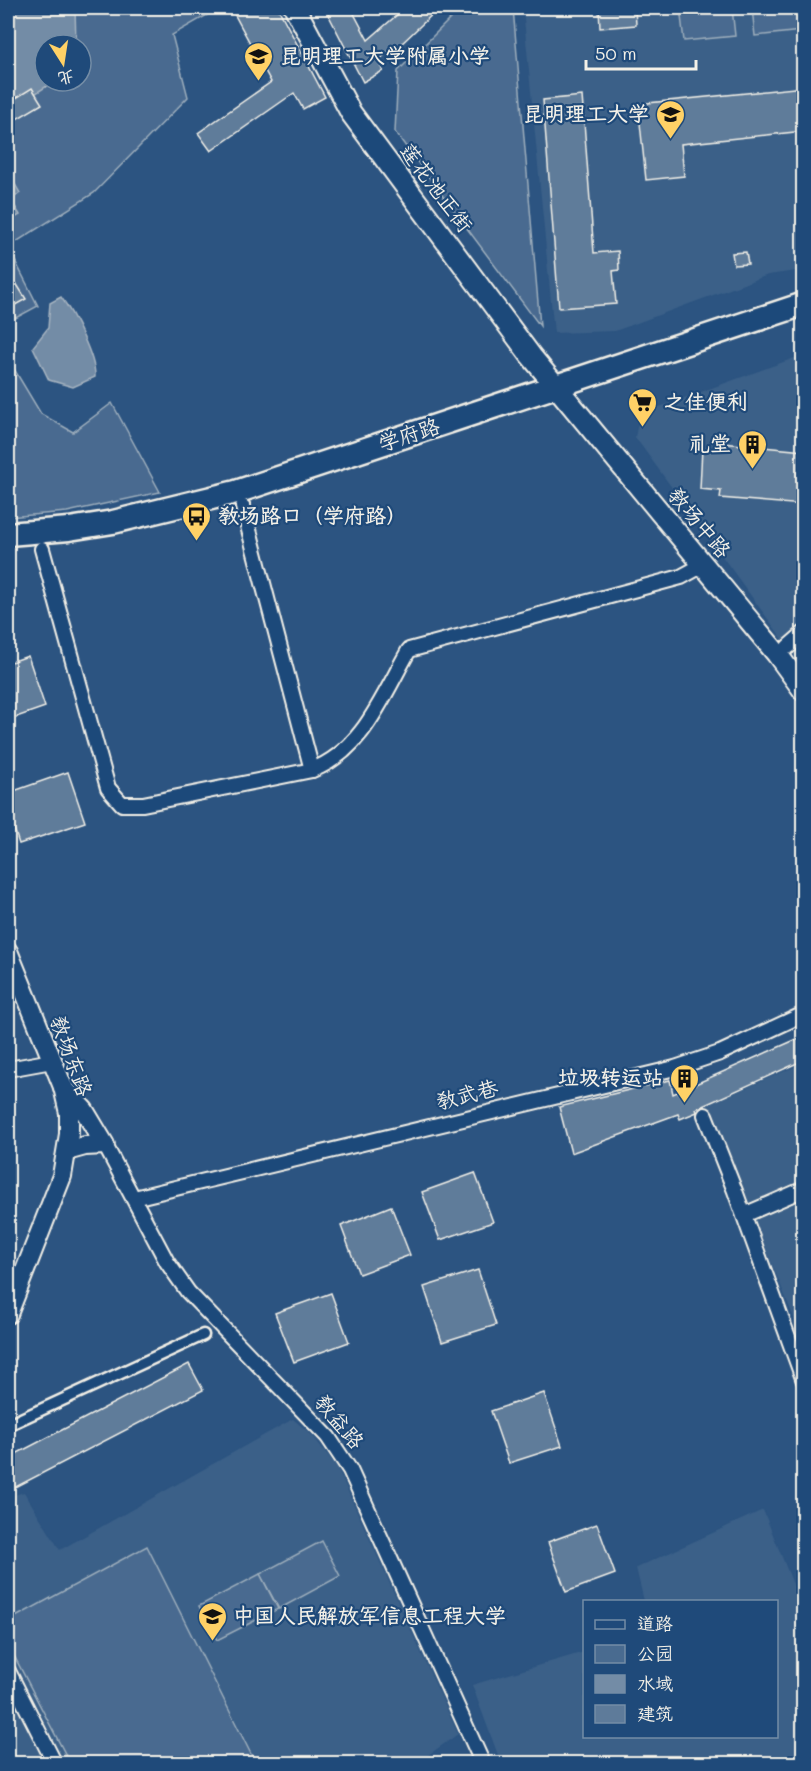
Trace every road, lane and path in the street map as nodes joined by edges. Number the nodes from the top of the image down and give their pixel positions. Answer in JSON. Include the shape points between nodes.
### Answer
{"nodes":[{"id":1,"x":295,"y":8,"type":"edge"},
{"id":2,"x":804,"y":304,"type":"edge"},
{"id":3,"x":556,"y":386,"type":"junction"},
{"id":4,"x":243,"y":507,"type":"dead end"},
{"id":5,"x":8,"y":534,"type":"edge"},
{"id":6,"x":42,"y":549,"type":"dead end"},
{"id":7,"x":703,"y":565,"type":"junction"},
{"id":8,"x":804,"y":633,"type":"edge"},
{"id":9,"x":788,"y":647,"type":"dead end"},
{"id":10,"x":804,"y":691,"type":"edge"},
{"id":11,"x":312,"y":770,"type":"junction"},
{"id":12,"x":8,"y":951,"type":"edge"},
{"id":13,"x":804,"y":1014,"type":"edge"},
{"id":14,"x":52,"y":1061,"type":"junction"},
{"id":15,"x":8,"y":1069,"type":"edge"},
{"id":16,"x":63,"y":1087,"type":"junction"},
{"id":17,"x":705,"y":1115,"type":"dead end"},
{"id":18,"x":105,"y":1145,"type":"junction"},
{"id":19,"x":67,"y":1151,"type":"junction"},
{"id":20,"x":804,"y":1189,"type":"edge"},
{"id":21,"x":134,"y":1198,"type":"junction"},
{"id":22,"x":744,"y":1215,"type":"junction"},
{"id":23,"x":8,"y":1314,"type":"edge"},
{"id":24,"x":203,"y":1335,"type":"dead end"},
{"id":25,"x":804,"y":1381,"type":"edge"},
{"id":26,"x":8,"y":1425,"type":"edge"},
{"id":27,"x":8,"y":1671,"type":"edge"},
{"id":28,"x":55,"y":1764,"type":"edge"},
{"id":29,"x":483,"y":1764,"type":"edge"}],
"edges":[{"from":1,"to":3,"type":"main road","name":"莲花池正街","via":[[351,113]]},
{"from":2,"to":3,"type":"main road","name":"学府路"},
{"from":3,"to":5,"type":"main road","name":"学府路","via":[[162,512],[69,529]]},
{"from":3,"to":7,"type":"main road","name":"教场中路"},
{"from":4,"to":11,"type":"street"},
{"from":6,"to":11,"type":"street","via":[[108,788],[122,804],[143,804]]},
{"from":7,"to":10,"type":"main road","name":"教场中路"},
{"from":7,"to":11,"type":"street","via":[[681,577],[409,650],[361,735],[328,764]]},
{"from":8,"to":9,"type":"street"},
{"from":12,"to":14,"type":"street","name":"教场东路"},
{"from":13,"to":21,"type":"street","name":"教武巷","via":[[720,1053],[675,1068]]},
{"from":14,"to":15,"type":"street"},
{"from":14,"to":16,"type":"street","name":"教场东路"},
{"from":16,"to":18,"type":"street","via":[[84,1110]]},
{"from":16,"to":19,"type":"street","name":"教场东路","via":[[69,1113]]},
{"from":17,"to":22,"type":"street"},
{"from":18,"to":19,"type":"street"},
{"from":18,"to":21,"type":"street","name":"教益路"},
{"from":19,"to":23,"type":"street","name":"教场东路","via":[[62,1176]]},
{"from":20,"to":22,"type":"street"},
{"from":21,"to":29,"type":"street","name":"教益路","via":[[167,1262],[188,1292],[328,1437],[350,1470]]},
{"from":22,"to":25,"type":"street"},
{"from":24,"to":26,"type":"street"},
{"from":27,"to":28,"type":"street"}]}
